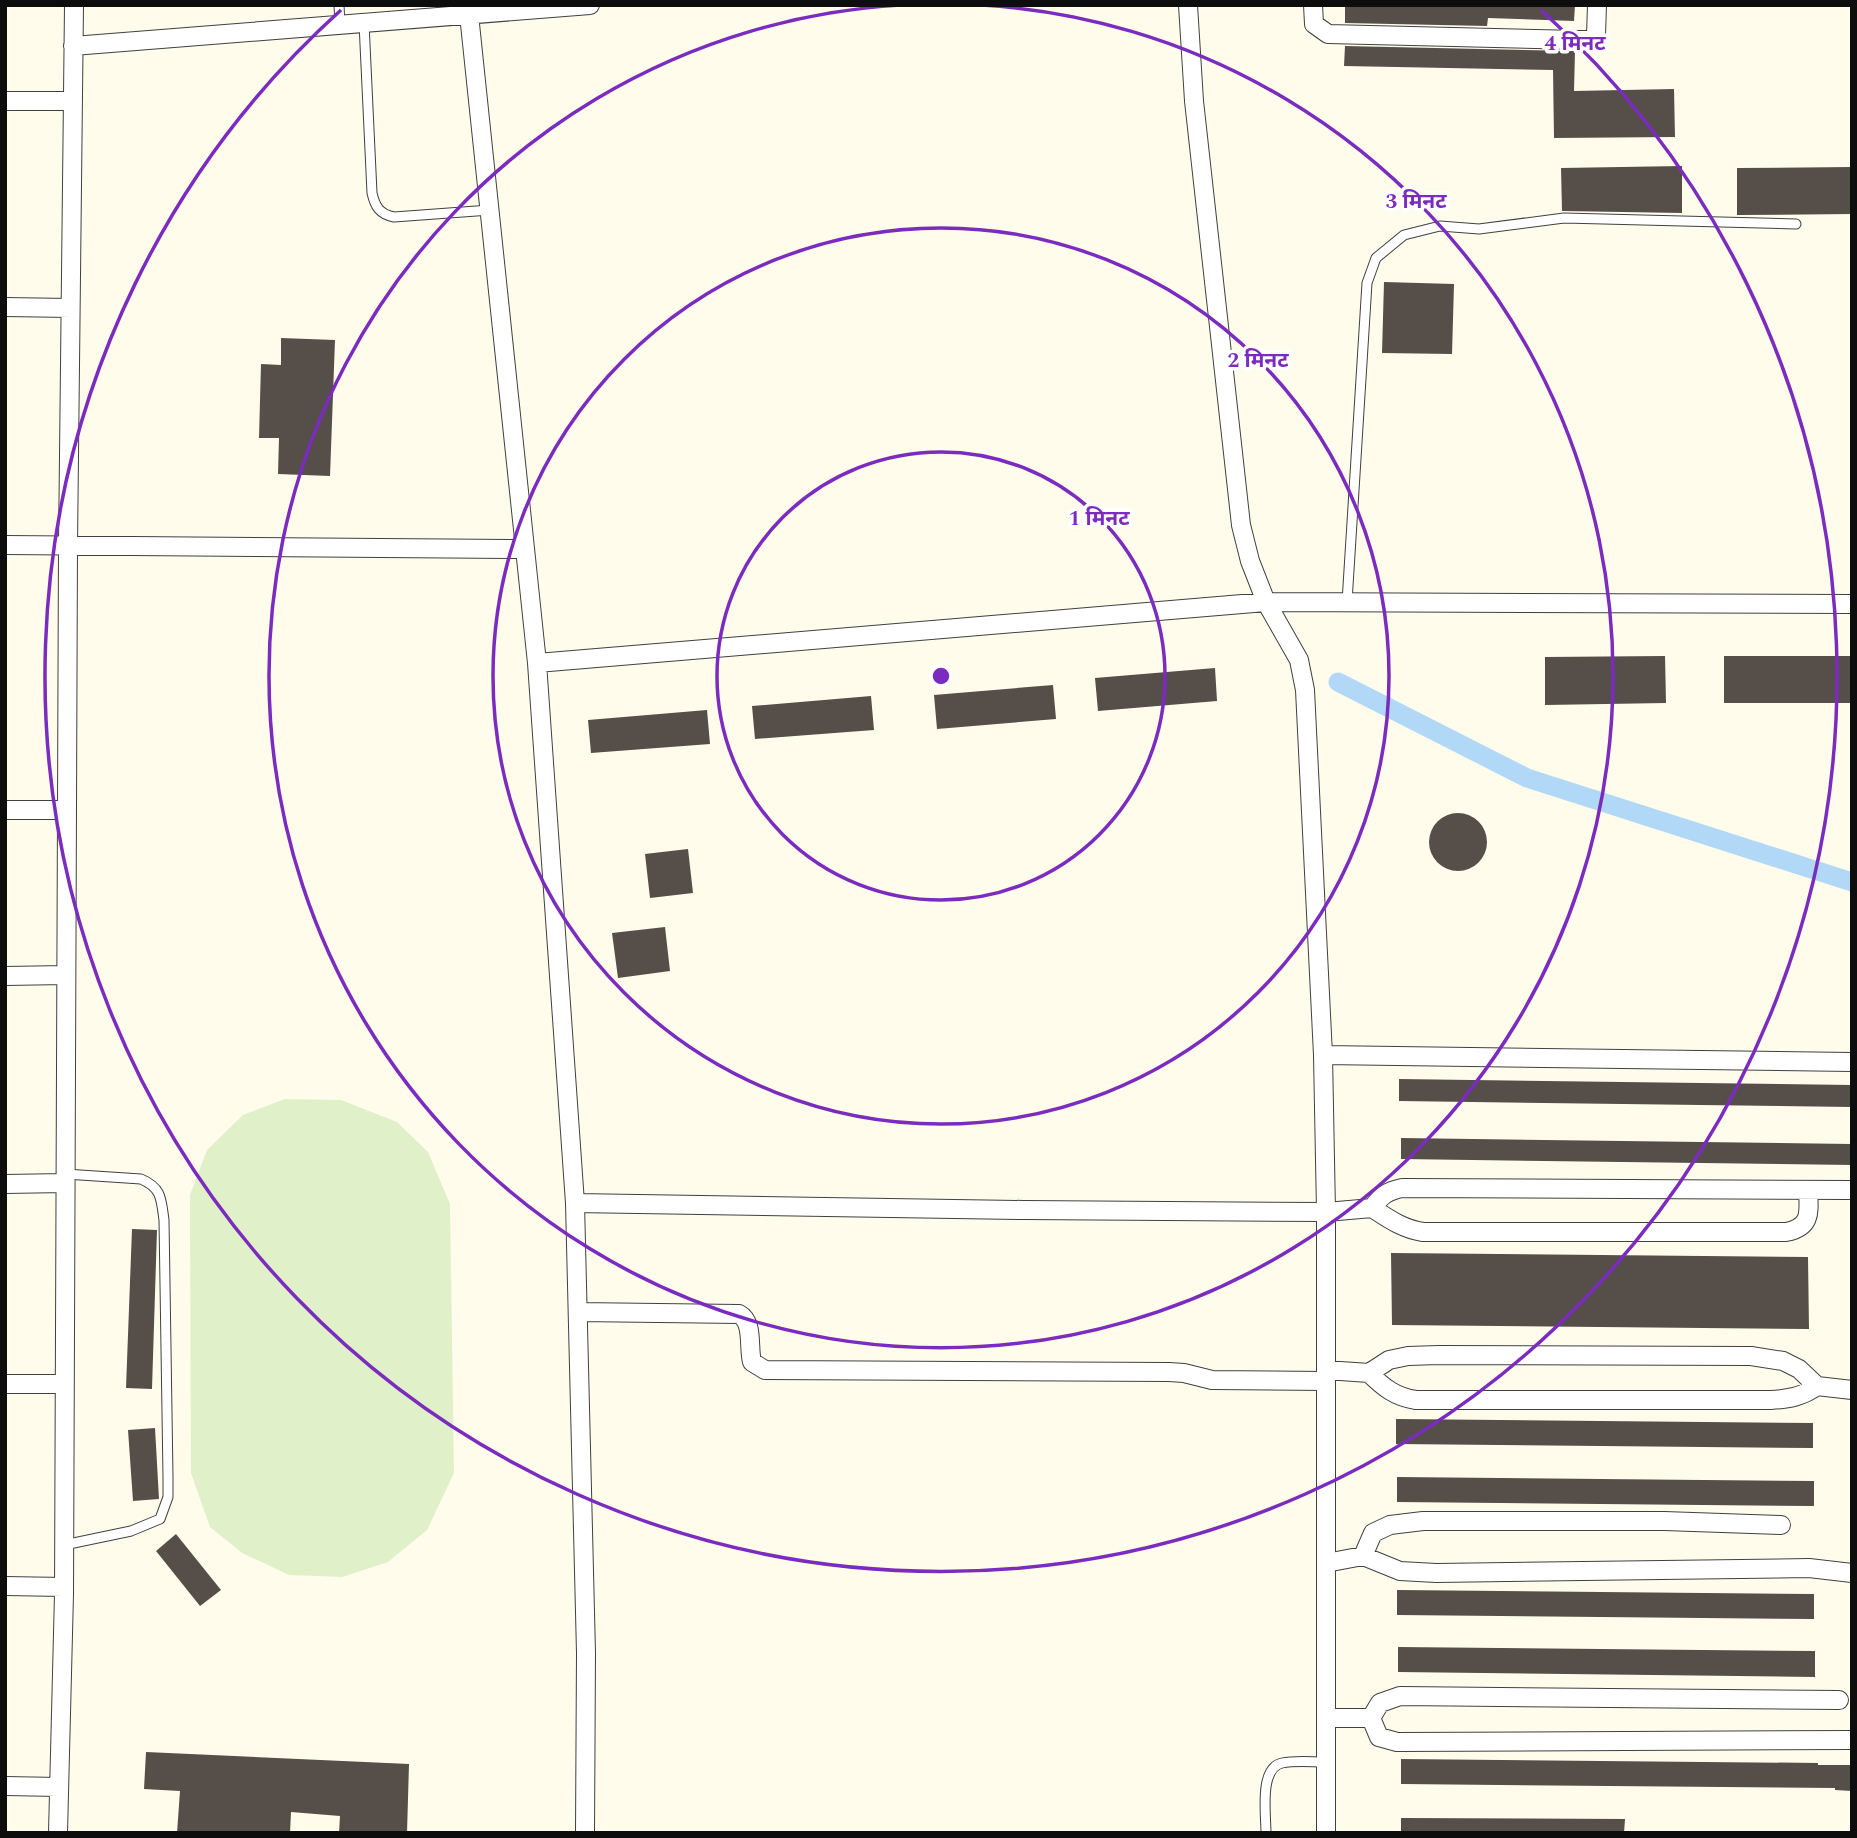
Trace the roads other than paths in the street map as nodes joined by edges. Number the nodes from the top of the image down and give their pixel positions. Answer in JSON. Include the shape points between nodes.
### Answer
{"nodes":[{"id":1,"x":74,"y":5,"type":"edge"},
{"id":2,"x":339,"y":5,"type":"edge"},
{"id":3,"x":590,"y":5,"type":"edge"},
{"id":4,"x":1188,"y":5,"type":"edge"},
{"id":5,"x":1313,"y":5,"type":"edge"},
{"id":6,"x":1597,"y":5,"type":"edge"},
{"id":7,"x":469,"y":10,"type":"edge"},
{"id":8,"x":364,"y":23,"type":"junction"},
{"id":9,"x":340,"y":25,"type":"junction"},
{"id":10,"x":73,"y":46,"type":"junction"},
{"id":11,"x":5,"y":101,"type":"edge"},
{"id":12,"x":73,"y":101,"type":"junction"},
{"id":13,"x":490,"y":210,"type":"junction"},
{"id":14,"x":1796,"y":224,"type":"dead end"},
{"id":15,"x":5,"y":307,"type":"edge"},
{"id":16,"x":70,"y":308,"type":"junction"},
{"id":17,"x":5,"y":544,"type":"edge"},
{"id":18,"x":68,"y":545,"type":"junction"},
{"id":19,"x":524,"y":549,"type":"junction"},
{"id":20,"x":1266,"y":602,"type":"junction"},
{"id":21,"x":1347,"y":602,"type":"junction"},
{"id":22,"x":1852,"y":604,"type":"edge"},
{"id":23,"x":537,"y":663,"type":"junction"},
{"id":24,"x":5,"y":810,"type":"edge"},
{"id":25,"x":67,"y":810,"type":"junction"},
{"id":26,"x":66,"y":975,"type":"junction"},
{"id":27,"x":5,"y":976,"type":"edge"},
{"id":28,"x":1323,"y":1055,"type":"junction"},
{"id":29,"x":1852,"y":1062,"type":"edge"},
{"id":30,"x":65,"y":1178,"type":"junction"},
{"id":31,"x":5,"y":1184,"type":"edge"},
{"id":32,"x":1808,"y":1190,"type":"junction"},
{"id":33,"x":1852,"y":1191,"type":"edge"},
{"id":34,"x":575,"y":1203,"type":"junction"},
{"id":35,"x":1372,"y":1208,"type":"junction"},
{"id":36,"x":1326,"y":1212,"type":"junction"},
{"id":37,"x":578,"y":1312,"type":"junction"},
{"id":38,"x":1369,"y":1373,"type":"junction"},
{"id":39,"x":1326,"y":1376,"type":"junction"},
{"id":40,"x":5,"y":1384,"type":"edge"},
{"id":41,"x":64,"y":1384,"type":"junction"},
{"id":42,"x":1816,"y":1386,"type":"junction"},
{"id":43,"x":1852,"y":1390,"type":"edge"},
{"id":44,"x":1781,"y":1525,"type":"dead end"},
{"id":45,"x":64,"y":1545,"type":"junction"},
{"id":46,"x":1363,"y":1556,"type":"junction"},
{"id":47,"x":1326,"y":1563,"type":"junction"},
{"id":48,"x":1852,"y":1573,"type":"edge"},
{"id":49,"x":5,"y":1586,"type":"edge"},
{"id":50,"x":64,"y":1587,"type":"junction"},
{"id":51,"x":1839,"y":1700,"type":"dead end"},
{"id":52,"x":1326,"y":1718,"type":"junction"},
{"id":53,"x":1371,"y":1718,"type":"junction"},
{"id":54,"x":1852,"y":1740,"type":"edge"},
{"id":55,"x":1326,"y":1762,"type":"junction"},
{"id":56,"x":5,"y":1786,"type":"edge"},
{"id":57,"x":59,"y":1787,"type":"junction"},
{"id":58,"x":58,"y":1833,"type":"edge"},
{"id":59,"x":585,"y":1833,"type":"edge"},
{"id":60,"x":1266,"y":1833,"type":"edge"},
{"id":61,"x":1326,"y":1833,"type":"edge"}],
"edges":[{"from":1,"to":10,"type":"street"},
{"from":2,"to":9,"type":"lane"},
{"from":3,"to":7,"type":"street"},
{"from":4,"to":20,"type":"street","via":[[1194,101],[1241,525]]},
{"from":5,"to":6,"type":"street","via":[[1314,24],[1328,34],[1589,40],[1596,35]]},
{"from":7,"to":8,"type":"street"},
{"from":7,"to":13,"type":"street"},
{"from":8,"to":9,"type":"street"},
{"from":8,"to":13,"type":"lane","via":[[374,204],[385,216],[394,217]]},
{"from":9,"to":10,"type":"street"},
{"from":10,"to":12,"type":"street"},
{"from":11,"to":12,"type":"street"},
{"from":12,"to":16,"type":"street"},
{"from":13,"to":19,"type":"street"},
{"from":14,"to":21,"type":"lane","via":[[1564,218],[1479,229],[1440,226],[1405,235],[1376,258],[1367,283]]},
{"from":15,"to":16,"type":"street"},
{"from":16,"to":18,"type":"street"},
{"from":17,"to":18,"type":"street"},
{"from":18,"to":19,"type":"street"},
{"from":18,"to":25,"type":"street"},
{"from":19,"to":23,"type":"street"},
{"from":20,"to":21,"type":"street"},
{"from":20,"to":23,"type":"street"},
{"from":20,"to":28,"type":"street","via":[[1299,660],[1305,690]]},
{"from":21,"to":22,"type":"street"},
{"from":23,"to":34,"type":"street"},
{"from":24,"to":25,"type":"street"},
{"from":25,"to":26,"type":"street"},
{"from":26,"to":27,"type":"street"},
{"from":26,"to":30,"type":"street"},
{"from":28,"to":29,"type":"street"},
{"from":28,"to":36,"type":"street"},
{"from":30,"to":31,"type":"street"},
{"from":30,"to":41,"type":"street"},
{"from":30,"to":45,"type":"lane","via":[[141,1179],[159,1191],[164,1220],[168,1497],[160,1519],[131,1531]]},
{"from":32,"to":33,"type":"street"},
{"from":32,"to":35,"type":"street","via":[[1402,1188],[1382,1195]]},
{"from":32,"to":35,"type":"street","via":[[1805,1222],[1786,1232],[1423,1232],[1395,1224]]},
{"from":34,"to":36,"type":"street"},
{"from":34,"to":37,"type":"street"},
{"from":35,"to":36,"type":"street"},
{"from":36,"to":39,"type":"street"},
{"from":37,"to":39,"type":"street","via":[[739,1314],[749,1324],[752,1362],[765,1370],[1169,1372],[1226,1380]]},
{"from":37,"to":59,"type":"street"},
{"from":38,"to":39,"type":"street"},
{"from":38,"to":42,"type":"street","via":[[1401,1398],[1416,1400],[1771,1401],[1806,1394]]},
{"from":38,"to":42,"type":"street","via":[[1389,1360],[1428,1355],[1751,1356],[1783,1361]]},
{"from":39,"to":47,"type":"street"},
{"from":40,"to":41,"type":"street"},
{"from":41,"to":45,"type":"street"},
{"from":42,"to":43,"type":"street"},
{"from":44,"to":46,"type":"street","via":[[1423,1521],[1373,1532]]},
{"from":45,"to":50,"type":"street"},
{"from":46,"to":47,"type":"street"},
{"from":46,"to":48,"type":"street","via":[[1400,1571],[1436,1573],[1809,1567]]},
{"from":47,"to":52,"type":"street"},
{"from":49,"to":50,"type":"street"},
{"from":50,"to":57,"type":"street"},
{"from":51,"to":53,"type":"street","via":[[1400,1696],[1380,1703]]},
{"from":52,"to":53,"type":"street"},
{"from":52,"to":55,"type":"street"},
{"from":53,"to":54,"type":"street","via":[[1379,1737],[1397,1742]]},
{"from":55,"to":60,"type":"lane","via":[[1275,1766],[1266,1784]]},
{"from":55,"to":61,"type":"street"},
{"from":56,"to":57,"type":"street"},
{"from":57,"to":58,"type":"street"}]}
